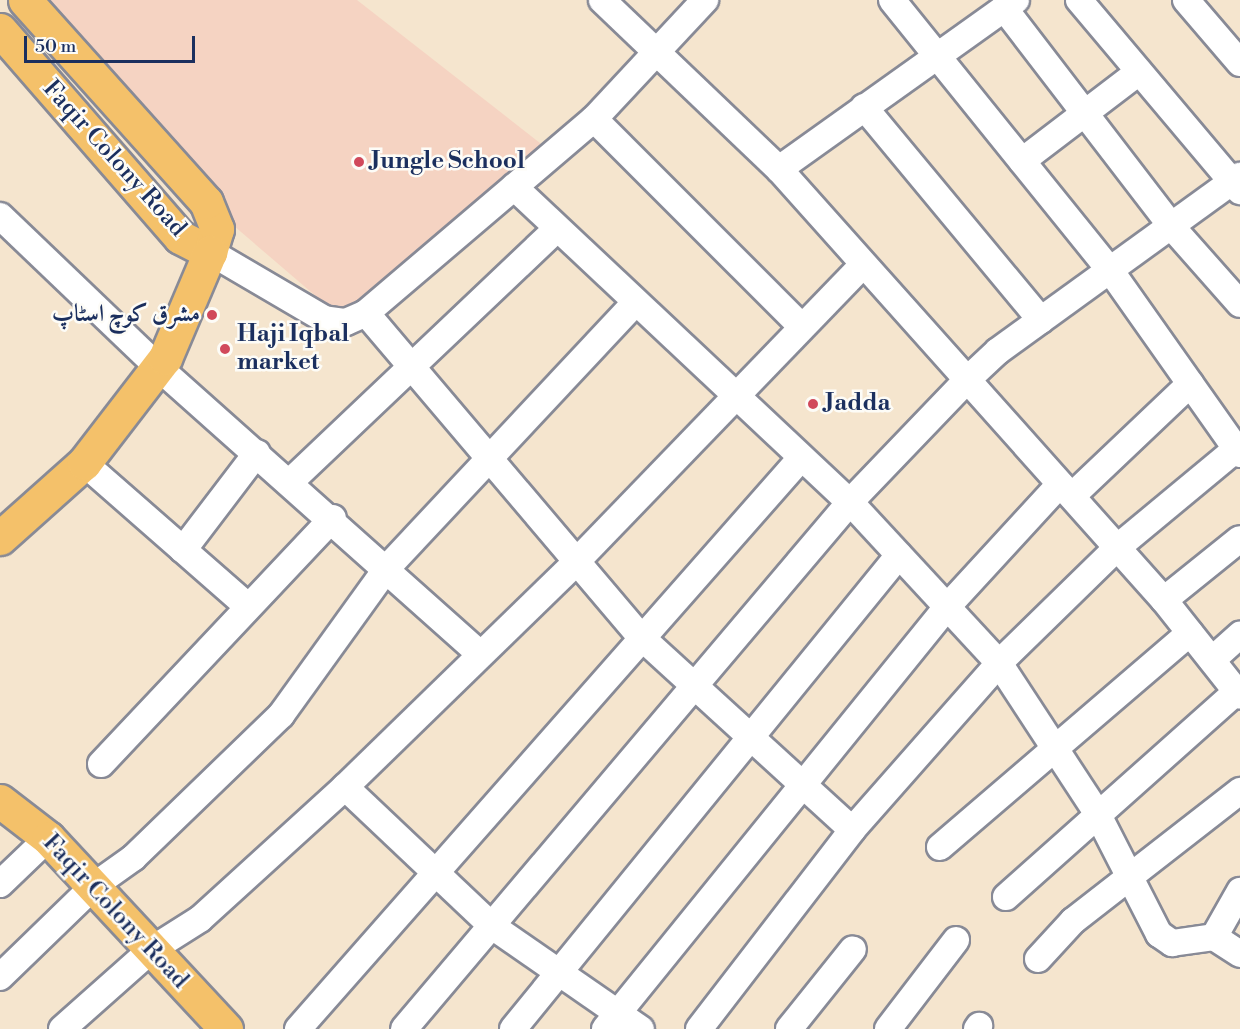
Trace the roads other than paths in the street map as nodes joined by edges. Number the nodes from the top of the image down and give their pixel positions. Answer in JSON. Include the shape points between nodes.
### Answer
{"nodes":[{"id":1,"x":25,"y":0,"type":"edge"},
{"id":2,"x":602,"y":0,"type":"edge"},
{"id":3,"x":705,"y":0,"type":"edge"},
{"id":4,"x":892,"y":0,"type":"edge"},
{"id":5,"x":1079,"y":0,"type":"edge"},
{"id":6,"x":1186,"y":0,"type":"edge"},
{"id":7,"x":1010,"y":4,"type":"edge"},
{"id":8,"x":0,"y":30,"type":"edge"},
{"id":9,"x":658,"y":48,"type":"junction"},
{"id":10,"x":936,"y":55,"type":"junction"},
{"id":11,"x":1240,"y":63,"type":"edge"},
{"id":12,"x":1139,"y":72,"type":"junction"},
{"id":13,"x":864,"y":108,"type":"junction"},
{"id":14,"x":1085,"y":114,"type":"junction"},
{"id":15,"x":594,"y":119,"type":"junction"},
{"id":16,"x":1022,"y":161,"type":"junction"},
{"id":17,"x":779,"y":169,"type":"junction"},
{"id":18,"x":1238,"y":183,"type":"edge"},
{"id":19,"x":514,"y":187,"type":"junction"},
{"id":20,"x":0,"y":218,"type":"edge"},
{"id":21,"x":1171,"y":226,"type":"junction"},
{"id":22,"x":557,"y":229,"type":"junction"},
{"id":23,"x":210,"y":252,"type":"junction"},
{"id":24,"x":863,"y":265,"type":"junction"},
{"id":25,"x":1110,"y":270,"type":"junction"},
{"id":26,"x":635,"y":303,"type":"junction"},
{"id":27,"x":1240,"y":304,"type":"edge"},
{"id":28,"x":366,"y":313,"type":"junction"},
{"id":29,"x":1041,"y":320,"type":"junction"},
{"id":30,"x":801,"y":327,"type":"junction"},
{"id":31,"x":414,"y":364,"type":"junction"},
{"id":32,"x":158,"y":367,"type":"junction"},
{"id":33,"x":967,"y":380,"type":"junction"},
{"id":34,"x":1190,"y":384,"type":"junction"},
{"id":35,"x":732,"y":396,"type":"junction"},
{"id":36,"x":1238,"y":451,"type":"edge"},
{"id":37,"x":257,"y":453,"type":"junction"},
{"id":38,"x":491,"y":457,"type":"junction"},
{"id":39,"x":801,"y":458,"type":"junction"},
{"id":40,"x":84,"y":463,"type":"junction"},
{"id":41,"x":291,"y":482,"type":"junction"},
{"id":42,"x":1066,"y":490,"type":"junction"},
{"id":43,"x":850,"y":502,"type":"junction"},
{"id":44,"x":333,"y":518,"type":"junction"},
{"id":45,"x":0,"y":538,"type":"edge"},
{"id":46,"x":1240,"y":539,"type":"edge"},
{"id":47,"x":1118,"y":547,"type":"junction"},
{"id":48,"x":183,"y":550,"type":"junction"},
{"id":49,"x":899,"y":555,"type":"junction"},
{"id":50,"x":575,"y":563,"type":"junction"},
{"id":51,"x":387,"y":568,"type":"junction"},
{"id":52,"x":1164,"y":600,"type":"junction"},
{"id":53,"x":246,"y":605,"type":"junction"},
{"id":54,"x":947,"y":606,"type":"junction"},
{"id":55,"x":1190,"y":633,"type":"junction"},
{"id":56,"x":1240,"y":635,"type":"edge"},
{"id":57,"x":641,"y":637,"type":"junction"},
{"id":58,"x":480,"y":654,"type":"junction"},
{"id":59,"x":1212,"y":660,"type":"junction"},
{"id":60,"x":999,"y":663,"type":"junction"},
{"id":61,"x":697,"y":686,"type":"junction"},
{"id":62,"x":1238,"y":694,"type":"edge"},
{"id":63,"x":749,"y":735,"type":"junction"},
{"id":64,"x":1057,"y":746,"type":"junction"},
{"id":65,"x":101,"y":764,"type":"dead end"},
{"id":66,"x":800,"y":787,"type":"junction"},
{"id":67,"x":345,"y":788,"type":"junction"},
{"id":68,"x":1240,"y":791,"type":"edge"},
{"id":69,"x":0,"y":801,"type":"edge"},
{"id":70,"x":1097,"y":813,"type":"junction"},
{"id":71,"x":852,"y":830,"type":"junction"},
{"id":72,"x":48,"y":838,"type":"junction"},
{"id":73,"x":940,"y":847,"type":"dead end"},
{"id":74,"x":435,"y":873,"type":"junction"},
{"id":75,"x":1131,"y":879,"type":"junction"},
{"id":76,"x":0,"y":884,"type":"edge"},
{"id":77,"x":95,"y":885,"type":"junction"},
{"id":78,"x":1240,"y":891,"type":"edge"},
{"id":79,"x":1006,"y":897,"type":"dead end"},
{"id":80,"x":492,"y":926,"type":"junction"},
{"id":81,"x":1214,"y":937,"type":"junction"},
{"id":82,"x":956,"y":940,"type":"dead end"},
{"id":83,"x":853,"y":949,"type":"dead end"},
{"id":84,"x":151,"y":950,"type":"junction"},
{"id":85,"x":1240,"y":954,"type":"edge"},
{"id":86,"x":1038,"y":959,"type":"dead end"},
{"id":87,"x":558,"y":973,"type":"junction"},
{"id":88,"x":0,"y":977,"type":"edge"},
{"id":89,"x":611,"y":1021,"type":"edge"},
{"id":90,"x":212,"y":1025,"type":"edge"},
{"id":91,"x":62,"y":1029,"type":"edge"},
{"id":92,"x":298,"y":1029,"type":"edge"},
{"id":93,"x":404,"y":1029,"type":"edge"},
{"id":94,"x":513,"y":1029,"type":"edge"},
{"id":95,"x":641,"y":1029,"type":"edge"},
{"id":96,"x":699,"y":1029,"type":"edge"},
{"id":97,"x":789,"y":1029,"type":"edge"},
{"id":98,"x":888,"y":1029,"type":"edge"}],
"edges":[{"from":1,"to":23,"type":"main road","name":"Faqir Colony Road","via":[[206,202],[217,229]]},
{"from":2,"to":9,"type":"street"},
{"from":3,"to":9,"type":"street"},
{"from":4,"to":10,"type":"street"},
{"from":5,"to":12,"type":"street"},
{"from":6,"to":11,"type":"street"},
{"from":7,"to":10,"type":"street"},
{"from":7,"to":14,"type":"street"},
{"from":8,"to":23,"type":"main road","name":"Faqir Colony Road","via":[[180,237]]},
{"from":9,"to":15,"type":"street"},
{"from":9,"to":17,"type":"street"},
{"from":10,"to":13,"type":"street"},
{"from":10,"to":16,"type":"street"},
{"from":12,"to":14,"type":"street"},
{"from":12,"to":18,"type":"street"},
{"from":13,"to":17,"type":"street"},
{"from":13,"to":29,"type":"street"},
{"from":14,"to":16,"type":"street"},
{"from":14,"to":21,"type":"street"},
{"from":15,"to":19,"type":"street"},
{"from":15,"to":30,"type":"street"},
{"from":16,"to":25,"type":"street"},
{"from":17,"to":24,"type":"street"},
{"from":18,"to":21,"type":"street"},
{"from":19,"to":22,"type":"street"},
{"from":19,"to":28,"type":"street"},
{"from":20,"to":32,"type":"street"},
{"from":21,"to":25,"type":"street"},
{"from":21,"to":27,"type":"street"},
{"from":22,"to":26,"type":"street"},
{"from":22,"to":31,"type":"street"},
{"from":23,"to":28,"type":"street","via":[[324,319],[346,322]]},
{"from":23,"to":32,"type":"main road","name":"Faqir Colony Road"},
{"from":24,"to":30,"type":"street"},
{"from":24,"to":33,"type":"street"},
{"from":25,"to":29,"type":"street"},
{"from":25,"to":34,"type":"street"},
{"from":26,"to":35,"type":"street"},
{"from":26,"to":38,"type":"street"},
{"from":28,"to":31,"type":"street"},
{"from":29,"to":33,"type":"street"},
{"from":30,"to":35,"type":"street"},
{"from":31,"to":38,"type":"street"},
{"from":31,"to":41,"type":"street"},
{"from":32,"to":37,"type":"street"},
{"from":32,"to":40,"type":"main road","name":"Faqir Colony Road"},
{"from":33,"to":42,"type":"street"},
{"from":33,"to":43,"type":"street"},
{"from":34,"to":36,"type":"street"},
{"from":34,"to":42,"type":"street"},
{"from":35,"to":39,"type":"street"},
{"from":35,"to":50,"type":"street"},
{"from":36,"to":47,"type":"street"},
{"from":37,"to":41,"type":"street"},
{"from":37,"to":48,"type":"street"},
{"from":38,"to":50,"type":"street"},
{"from":38,"to":51,"type":"street"},
{"from":39,"to":43,"type":"street"},
{"from":39,"to":57,"type":"street"},
{"from":40,"to":45,"type":"main road","name":"Faqir Colony Road"},
{"from":40,"to":48,"type":"street"},
{"from":41,"to":44,"type":"street"},
{"from":42,"to":47,"type":"street"},
{"from":42,"to":54,"type":"street"},
{"from":43,"to":49,"type":"street"},
{"from":43,"to":61,"type":"street"},
{"from":44,"to":51,"type":"street"},
{"from":44,"to":53,"type":"street"},
{"from":46,"to":52,"type":"street"},
{"from":47,"to":52,"type":"street"},
{"from":47,"to":60,"type":"street"},
{"from":48,"to":53,"type":"street"},
{"from":49,"to":54,"type":"street"},
{"from":49,"to":63,"type":"street"},
{"from":50,"to":57,"type":"street"},
{"from":50,"to":58,"type":"street"},
{"from":51,"to":58,"type":"street"},
{"from":51,"to":77,"type":"street","via":[[281,714],[134,858]]},
{"from":52,"to":55,"type":"street"},
{"from":53,"to":65,"type":"street"},
{"from":54,"to":60,"type":"street"},
{"from":54,"to":66,"type":"street"},
{"from":55,"to":59,"type":"street"},
{"from":55,"to":64,"type":"street"},
{"from":56,"to":59,"type":"street"},
{"from":57,"to":61,"type":"street"},
{"from":57,"to":74,"type":"street"},
{"from":58,"to":67,"type":"street"},
{"from":59,"to":62,"type":"street"},
{"from":60,"to":64,"type":"street"},
{"from":60,"to":71,"type":"street"},
{"from":61,"to":63,"type":"street"},
{"from":61,"to":80,"type":"street"},
{"from":62,"to":70,"type":"street"},
{"from":63,"to":66,"type":"street"},
{"from":63,"to":87,"type":"street"},
{"from":64,"to":70,"type":"street"},
{"from":64,"to":73,"type":"street"},
{"from":66,"to":71,"type":"street"},
{"from":66,"to":89,"type":"street"},
{"from":67,"to":74,"type":"street"},
{"from":67,"to":84,"type":"street","via":[[200,919]]},
{"from":68,"to":75,"type":"street"},
{"from":69,"to":72,"type":"main road","name":"Faqir Colony Road"},
{"from":70,"to":75,"type":"street"},
{"from":70,"to":79,"type":"street"},
{"from":71,"to":96,"type":"street"},
{"from":72,"to":76,"type":"street"},
{"from":72,"to":77,"type":"main road","name":"Faqir Colony Road"},
{"from":74,"to":80,"type":"street"},
{"from":74,"to":92,"type":"street"},
{"from":75,"to":81,"type":"street","via":[[1160,934],[1172,943]]},
{"from":75,"to":86,"type":"street","via":[[1073,921]]},
{"from":77,"to":84,"type":"main road","name":"Faqir Colony Road"},
{"from":77,"to":88,"type":"street"},
{"from":78,"to":81,"type":"street"},
{"from":80,"to":87,"type":"street"},
{"from":80,"to":93,"type":"street"},
{"from":81,"to":85,"type":"street"},
{"from":82,"to":98,"type":"street"},
{"from":83,"to":97,"type":"street"},
{"from":84,"to":90,"type":"main road","name":"Faqir Colony Road"},
{"from":84,"to":91,"type":"street"},
{"from":87,"to":89,"type":"street"},
{"from":87,"to":94,"type":"street"},
{"from":89,"to":95,"type":"street"}]}
